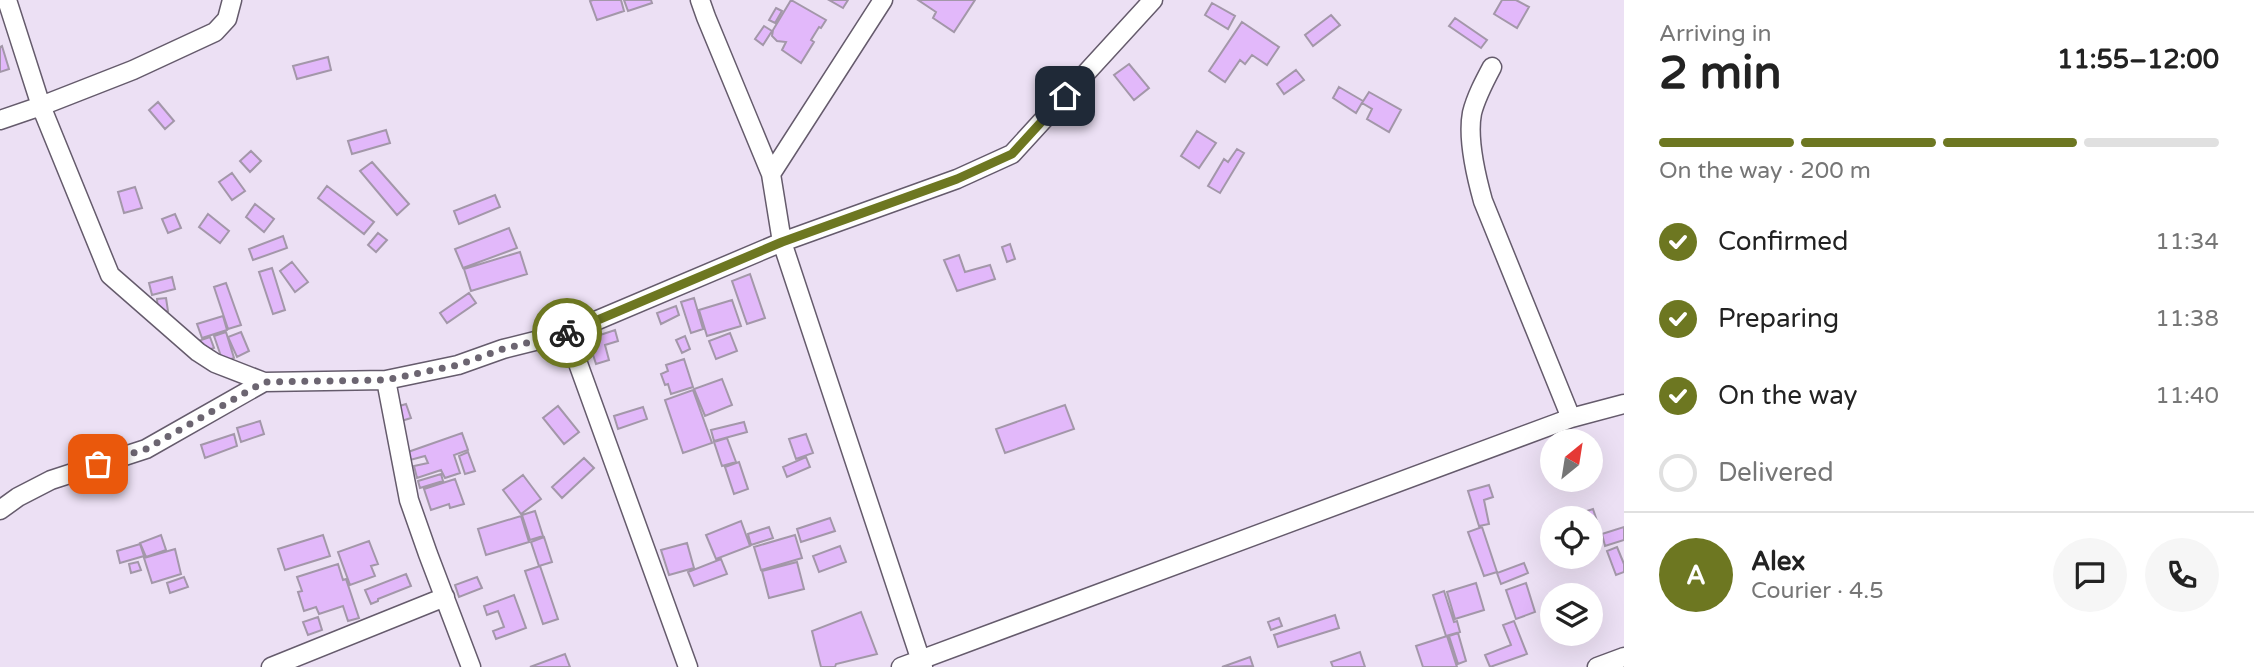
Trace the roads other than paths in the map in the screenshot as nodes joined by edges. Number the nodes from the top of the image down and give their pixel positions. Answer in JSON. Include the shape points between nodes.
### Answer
{"nodes":[{"id":1,"x":7,"y":0,"type":"edge"},
{"id":2,"x":232,"y":0,"type":"edge"},
{"id":3,"x":700,"y":0,"type":"edge"},
{"id":4,"x":883,"y":0,"type":"edge"},
{"id":5,"x":1153,"y":0,"type":"edge"},
{"id":6,"x":1492,"y":67,"type":"dead end"},
{"id":7,"x":41,"y":106,"type":"junction"},
{"id":8,"x":0,"y":120,"type":"edge"},
{"id":9,"x":771,"y":174,"type":"junction"},
{"id":10,"x":782,"y":242,"type":"junction"},
{"id":11,"x":567,"y":333,"type":"junction"},
{"id":12,"x":386,"y":380,"type":"junction"},
{"id":13,"x":264,"y":382,"type":"junction"},
{"id":14,"x":1624,"y":404,"type":"edge"},
{"id":15,"x":1571,"y":418,"type":"junction"},
{"id":16,"x":0,"y":510,"type":"edge"},
{"id":17,"x":445,"y":597,"type":"junction"},
{"id":18,"x":1624,"y":657,"type":"edge"},
{"id":19,"x":921,"y":663,"type":"edge"},
{"id":20,"x":271,"y":667,"type":"edge"},
{"id":21,"x":471,"y":667,"type":"edge"},
{"id":22,"x":688,"y":667,"type":"edge"},
{"id":23,"x":901,"y":667,"type":"edge"},
{"id":24,"x":1597,"y":667,"type":"edge"}],
"edges":[{"from":1,"to":7,"type":"street"},
{"from":2,"to":7,"type":"street","via":[[227,19],[215,32]]},
{"from":3,"to":9,"type":"street"},
{"from":4,"to":9,"type":"street"},
{"from":5,"to":10,"type":"street","via":[[1012,154],[957,179]]},
{"from":6,"to":15,"type":"street","via":[[1472,115],[1474,169]]},
{"from":7,"to":8,"type":"street"},
{"from":7,"to":13,"type":"street","via":[[110,275],[198,352]]},
{"from":9,"to":10,"type":"street"},
{"from":10,"to":11,"type":"street"},
{"from":10,"to":19,"type":"street"},
{"from":11,"to":12,"type":"street","via":[[458,365]]},
{"from":11,"to":22,"type":"street"},
{"from":12,"to":13,"type":"street"},
{"from":12,"to":17,"type":"street","via":[[409,500]]},
{"from":13,"to":16,"type":"street","via":[[146,449],[51,480]]},
{"from":14,"to":15,"type":"street"},
{"from":15,"to":19,"type":"street"},
{"from":17,"to":20,"type":"street"},
{"from":17,"to":21,"type":"street"},
{"from":18,"to":24,"type":"street"},
{"from":19,"to":23,"type":"street"}]}
